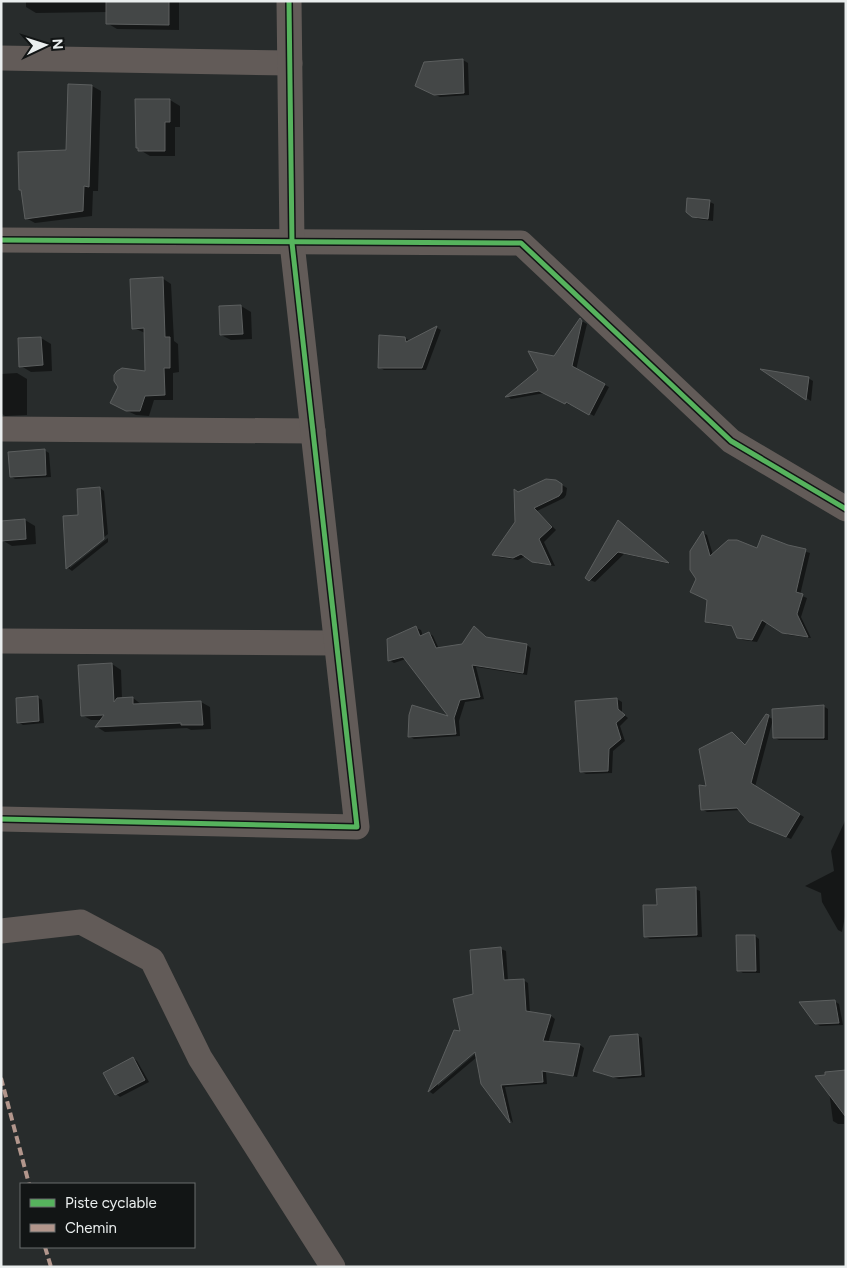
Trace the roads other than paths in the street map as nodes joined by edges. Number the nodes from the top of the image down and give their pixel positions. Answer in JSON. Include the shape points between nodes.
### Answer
{"nodes":[{"id":1,"x":289,"y":1,"type":"edge"},
{"id":2,"x":1,"y":58,"type":"edge"},
{"id":3,"x":290,"y":63,"type":"junction"},
{"id":4,"x":1,"y":240,"type":"edge"},
{"id":5,"x":292,"y":243,"type":"junction"},
{"id":6,"x":1,"y":429,"type":"edge"},
{"id":7,"x":313,"y":431,"type":"junction"},
{"id":8,"x":846,"y":509,"type":"edge"},
{"id":9,"x":1,"y":641,"type":"edge"},
{"id":10,"x":336,"y":643,"type":"junction"},
{"id":11,"x":1,"y":819,"type":"edge"},
{"id":12,"x":1,"y":931,"type":"edge"},
{"id":13,"x":332,"y":1267,"type":"edge"}],
"edges":[{"from":1,"to":3,"type":"street"},
{"from":2,"to":3,"type":"street"},
{"from":3,"to":5,"type":"street"},
{"from":4,"to":5,"type":"street"},
{"from":5,"to":7,"type":"street"},
{"from":5,"to":8,"type":"street","via":[[521,243],[731,441]]},
{"from":6,"to":7,"type":"street"},
{"from":7,"to":10,"type":"street"},
{"from":9,"to":10,"type":"street"},
{"from":10,"to":11,"type":"street","via":[[357,827]]},
{"from":12,"to":13,"type":"street","via":[[81,922],[152,960],[200,1058]]}]}
